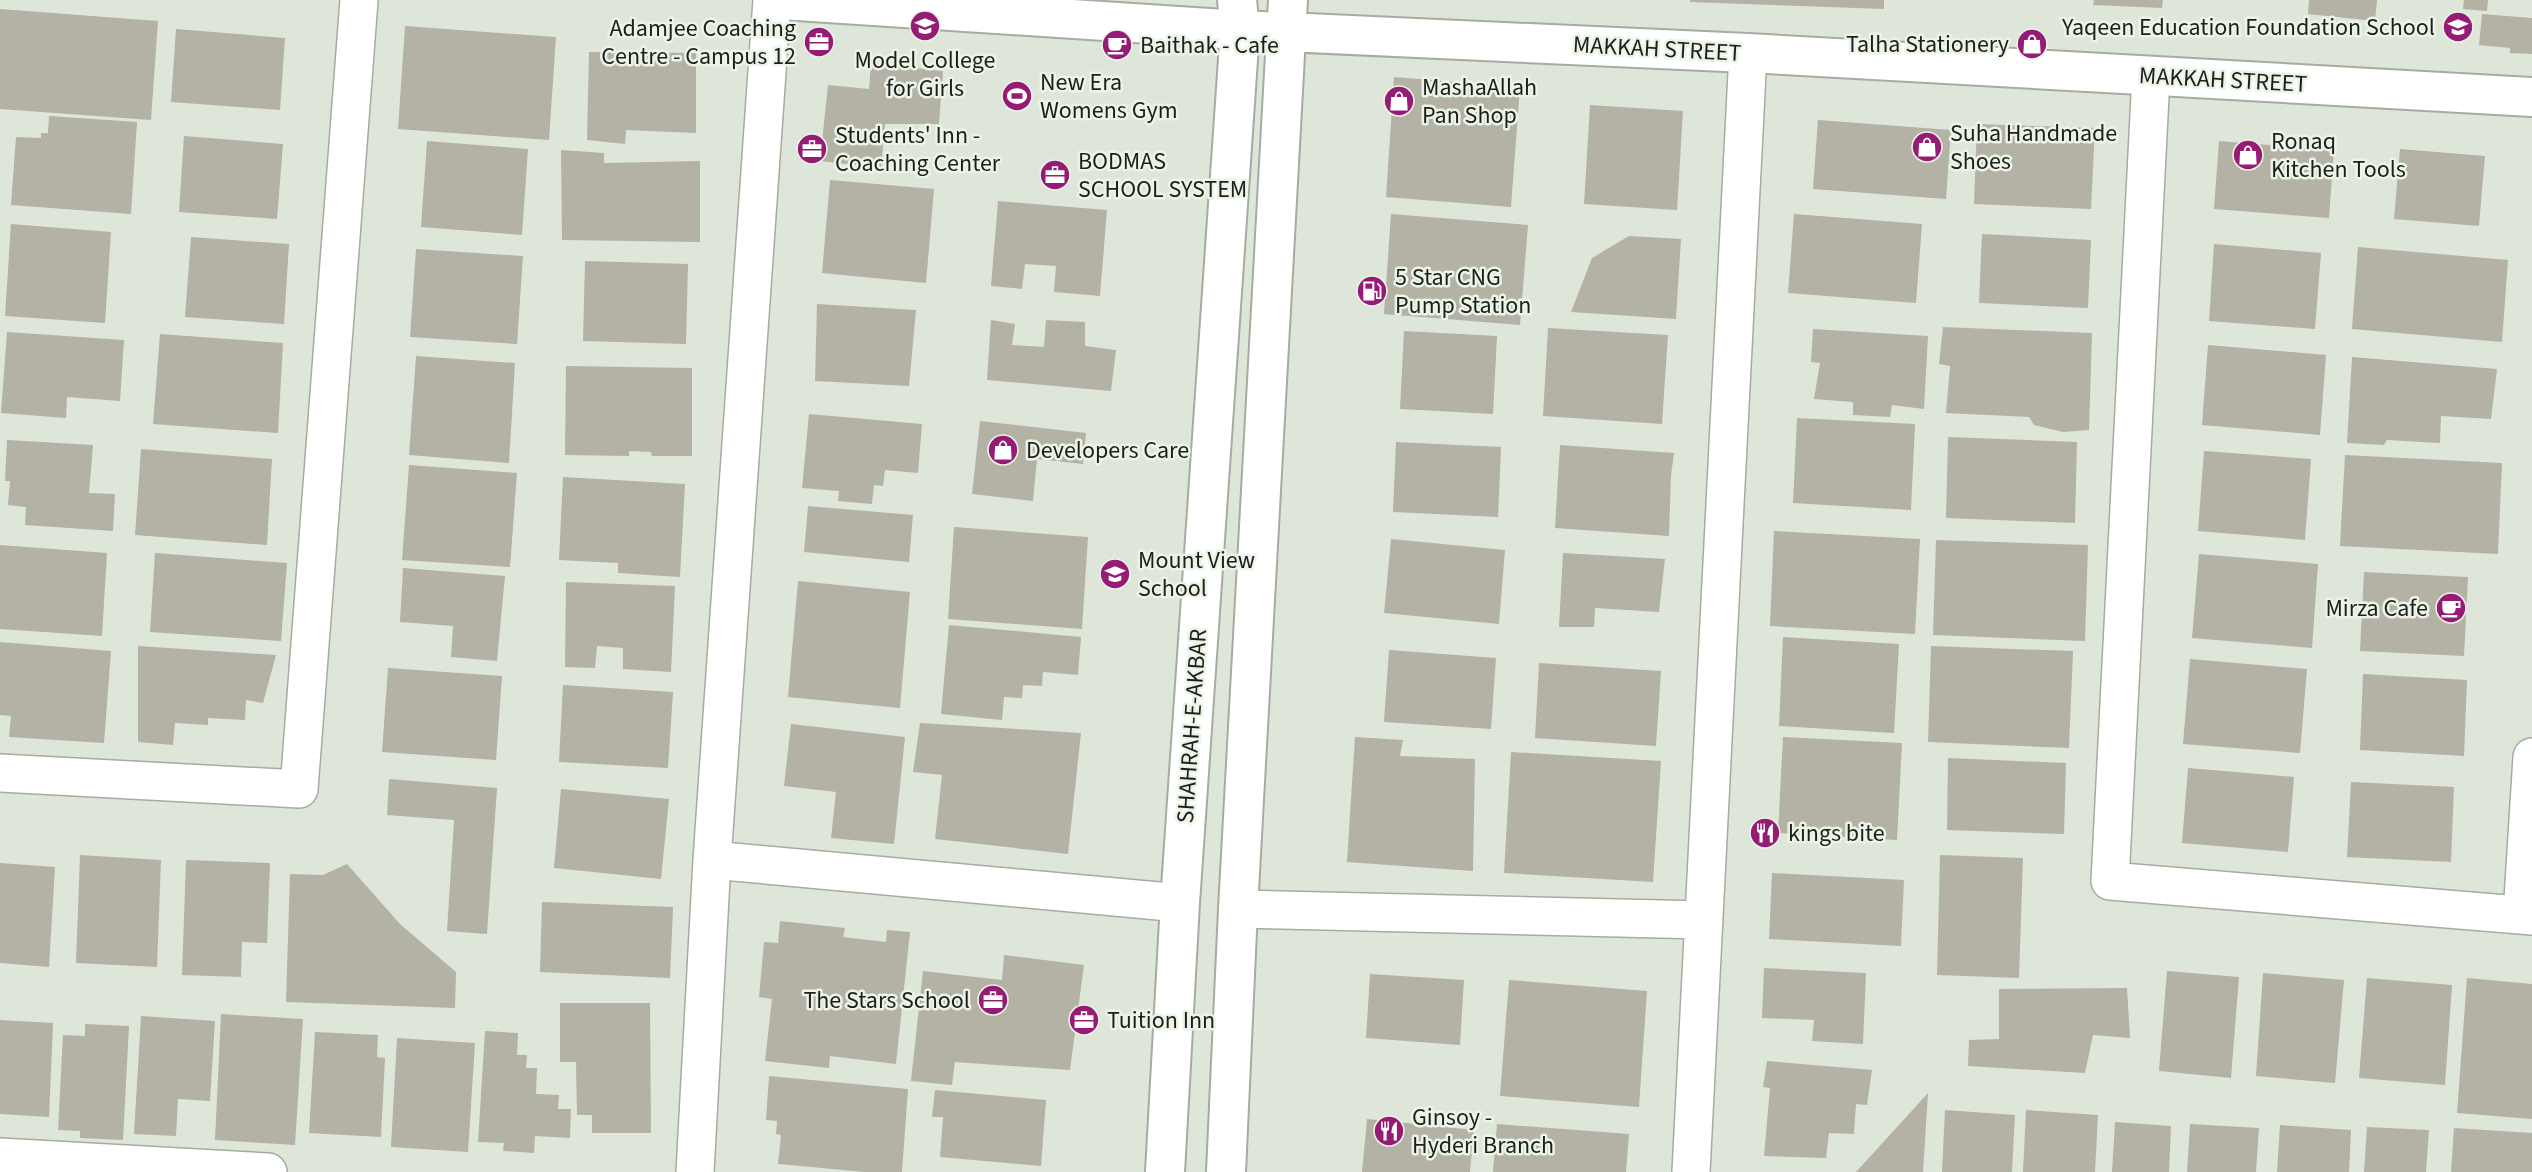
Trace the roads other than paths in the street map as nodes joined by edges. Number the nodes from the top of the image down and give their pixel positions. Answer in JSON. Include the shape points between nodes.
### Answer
{"nodes":[{"id":1,"x":359,"y":0,"type":"edge"},
{"id":2,"x":772,"y":0,"type":"edge"},
{"id":3,"x":782,"y":0,"type":"edge"},
{"id":4,"x":1238,"y":15,"type":"edge"},
{"id":5,"x":1287,"y":15,"type":"edge"},
{"id":6,"x":1748,"y":53,"type":"junction"},
{"id":7,"x":2151,"y":76,"type":"junction"},
{"id":8,"x":2532,"y":97,"type":"edge"},
{"id":9,"x":2532,"y":757,"type":"edge"},
{"id":10,"x":0,"y":773,"type":"edge"},
{"id":11,"x":712,"y":860,"type":"junction"},
{"id":12,"x":1180,"y":903,"type":"junction"},
{"id":13,"x":1238,"y":909,"type":"junction"},
{"id":14,"x":2527,"y":915,"type":"edge"},
{"id":15,"x":1704,"y":920,"type":"junction"},
{"id":16,"x":0,"y":1157,"type":"edge"},
{"id":17,"x":268,"y":1172,"type":"edge"},
{"id":18,"x":695,"y":1172,"type":"edge"},
{"id":19,"x":1165,"y":1172,"type":"edge"},
{"id":20,"x":1226,"y":1172,"type":"edge"},
{"id":21,"x":1692,"y":1172,"type":"edge"}],
"edges":[{"from":1,"to":10,"type":"street","via":[[299,789]]},
{"from":2,"to":11,"type":"street"},
{"from":3,"to":4,"type":"main road","name":"MAKKAH STREET"},
{"from":4,"to":5,"type":"main road","name":"MAKKAH STREET"},
{"from":4,"to":12,"type":"main road","name":"SHAHRAH-E-AKBAR"},
{"from":5,"to":6,"type":"main road","name":"MAKKAH STREET"},
{"from":5,"to":13,"type":"main road"},
{"from":6,"to":7,"type":"main road","name":"MAKKAH STREET"},
{"from":6,"to":15,"type":"street"},
{"from":7,"to":8,"type":"main road","name":"MAKKAH STREET"},
{"from":7,"to":14,"type":"street","via":[[2110,881]]},
{"from":9,"to":14,"type":"street"},
{"from":11,"to":12,"type":"street"},
{"from":11,"to":18,"type":"street"},
{"from":12,"to":19,"type":"main road","name":"SHAHRAH-E-AKBAR"},
{"from":13,"to":15,"type":"street"},
{"from":13,"to":20,"type":"main road"},
{"from":15,"to":21,"type":"street"},
{"from":16,"to":17,"type":"street"}]}
